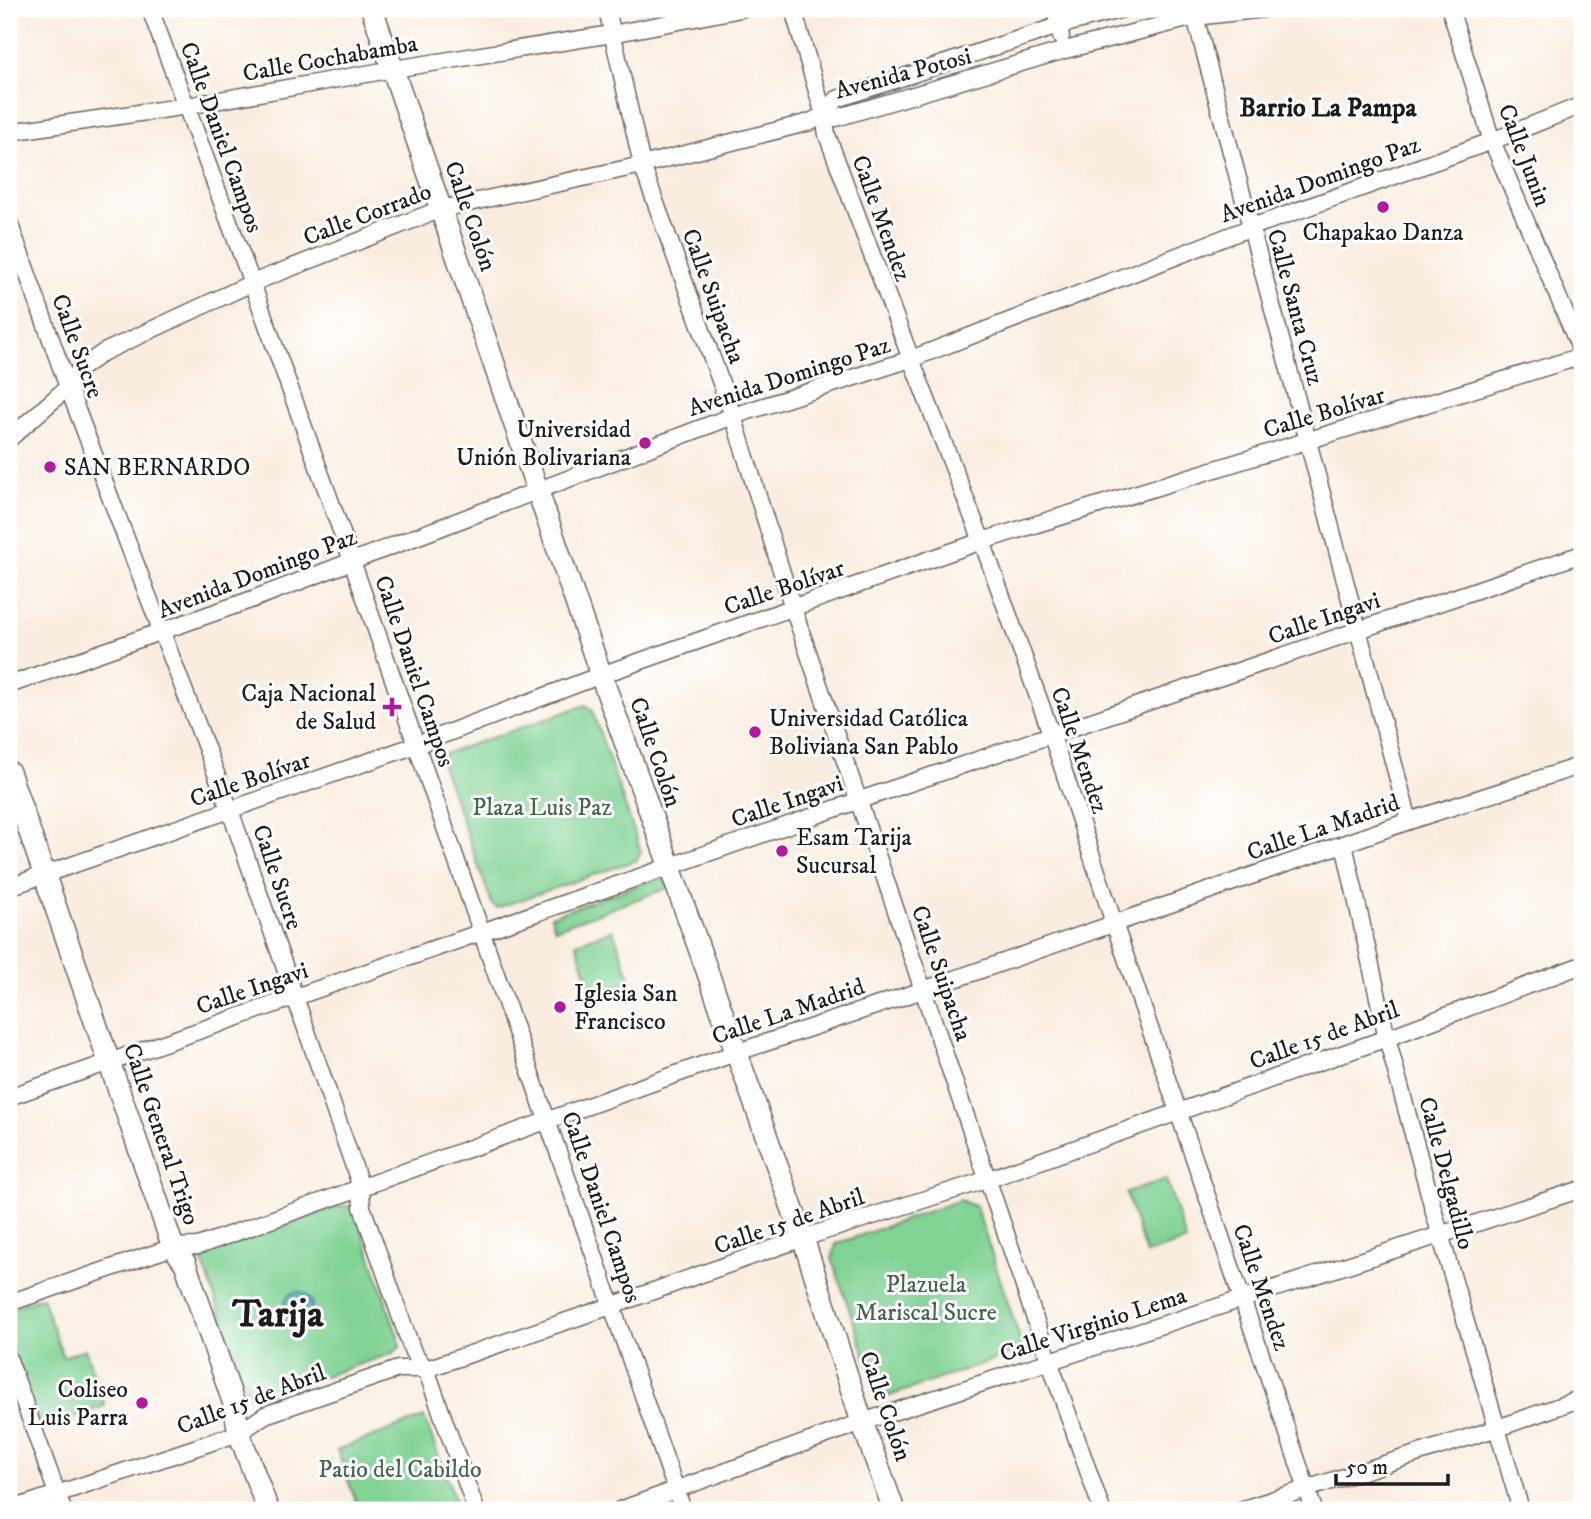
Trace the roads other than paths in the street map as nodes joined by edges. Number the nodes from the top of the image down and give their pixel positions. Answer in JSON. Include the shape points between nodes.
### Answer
{"nodes":[{"id":1,"x":150,"y":9,"type":"edge"},
{"id":2,"x":372,"y":9,"type":"edge"},
{"id":3,"x":607,"y":9,"type":"edge"},
{"id":4,"x":741,"y":9,"type":"edge"},
{"id":5,"x":793,"y":9,"type":"edge"},
{"id":6,"x":1055,"y":9,"type":"edge"},
{"id":7,"x":1123,"y":9,"type":"edge"},
{"id":8,"x":1264,"y":9,"type":"edge"},
{"id":9,"x":1450,"y":9,"type":"edge"},
{"id":10,"x":1194,"y":13,"type":"edge"},
{"id":11,"x":1058,"y":26,"type":"junction"},
{"id":12,"x":612,"y":34,"type":"junction"},
{"id":13,"x":1065,"y":50,"type":"junction"},
{"id":14,"x":394,"y":69,"type":"junction"},
{"id":15,"x":1582,"y":105,"type":"edge"},
{"id":16,"x":187,"y":106,"type":"junction"},
{"id":17,"x":824,"y":115,"type":"junction"},
{"id":18,"x":9,"y":132,"type":"edge"},
{"id":19,"x":1492,"y":141,"type":"junction"},
{"id":20,"x":642,"y":165,"type":"junction"},
{"id":21,"x":441,"y":209,"type":"junction"},
{"id":22,"x":9,"y":222,"type":"edge"},
{"id":23,"x":1252,"y":228,"type":"junction"},
{"id":24,"x":16,"y":263,"type":"edge"},
{"id":25,"x":252,"y":283,"type":"junction"},
{"id":26,"x":1582,"y":355,"type":"edge"},
{"id":27,"x":911,"y":359,"type":"junction"},
{"id":28,"x":68,"y":387,"type":"junction"},
{"id":29,"x":733,"y":416,"type":"junction"},
{"id":30,"x":9,"y":439,"type":"edge"},
{"id":31,"x":1307,"y":441,"type":"junction"},
{"id":32,"x":539,"y":491,"type":"junction"},
{"id":33,"x":982,"y":541,"type":"junction"},
{"id":34,"x":1582,"y":554,"type":"edge"},
{"id":35,"x":352,"y":561,"type":"junction"},
{"id":36,"x":793,"y":608,"type":"junction"},
{"id":37,"x":1357,"y":630,"type":"junction"},
{"id":38,"x":162,"y":633,"type":"junction"},
{"id":39,"x":601,"y":676,"type":"junction"},
{"id":40,"x":9,"y":685,"type":"edge"},
{"id":41,"x":1052,"y":736,"type":"junction"},
{"id":42,"x":416,"y":745,"type":"junction"},
{"id":43,"x":1582,"y":765,"type":"edge"},
{"id":44,"x":9,"y":772,"type":"edge"},
{"id":45,"x":860,"y":800,"type":"junction"},
{"id":46,"x":230,"y":810,"type":"junction"},
{"id":47,"x":1409,"y":821,"type":"junction"},
{"id":48,"x":1344,"y":844,"type":"junction"},
{"id":49,"x":668,"y":866,"type":"junction"},
{"id":50,"x":46,"y":873,"type":"junction"},
{"id":51,"x":9,"y":887,"type":"edge"},
{"id":52,"x":1114,"y":923,"type":"junction"},
{"id":53,"x":482,"y":930,"type":"junction"},
{"id":54,"x":1582,"y":965,"type":"edge"},
{"id":55,"x":923,"y":990,"type":"junction"},
{"id":56,"x":295,"y":997,"type":"junction"},
{"id":57,"x":1387,"y":1038,"type":"junction"},
{"id":58,"x":738,"y":1052,"type":"junction"},
{"id":59,"x":110,"y":1062,"type":"junction"},
{"id":60,"x":9,"y":1097,"type":"edge"},
{"id":61,"x":1178,"y":1111,"type":"junction"},
{"id":62,"x":548,"y":1118,"type":"junction"},
{"id":63,"x":989,"y":1179,"type":"junction"},
{"id":64,"x":361,"y":1186,"type":"junction"},
{"id":65,"x":1582,"y":1189,"type":"edge"},
{"id":66,"x":1440,"y":1234,"type":"junction"},
{"id":67,"x":803,"y":1238,"type":"junction"},
{"id":68,"x":173,"y":1247,"type":"junction"},
{"id":69,"x":1242,"y":1300,"type":"junction"},
{"id":70,"x":9,"y":1303,"type":"edge"},
{"id":71,"x":611,"y":1306,"type":"junction"},
{"id":72,"x":9,"y":1360,"type":"edge"},
{"id":73,"x":1050,"y":1363,"type":"junction"},
{"id":74,"x":426,"y":1369,"type":"junction"},
{"id":75,"x":1582,"y":1398,"type":"edge"},
{"id":76,"x":862,"y":1422,"type":"junction"},
{"id":77,"x":1498,"y":1428,"type":"junction"},
{"id":78,"x":239,"y":1433,"type":"junction"},
{"id":79,"x":1307,"y":1489,"type":"junction"},
{"id":80,"x":676,"y":1492,"type":"junction"},
{"id":81,"x":57,"y":1493,"type":"junction"},
{"id":82,"x":9,"y":1510,"type":"edge"},
{"id":83,"x":63,"y":1510,"type":"edge"},
{"id":84,"x":268,"y":1510,"type":"edge"},
{"id":85,"x":476,"y":1510,"type":"edge"},
{"id":86,"x":620,"y":1510,"type":"edge"},
{"id":87,"x":683,"y":1510,"type":"edge"},
{"id":88,"x":894,"y":1510,"type":"edge"},
{"id":89,"x":1102,"y":1510,"type":"edge"},
{"id":90,"x":1240,"y":1510,"type":"edge"},
{"id":91,"x":1314,"y":1510,"type":"edge"},
{"id":92,"x":1521,"y":1510,"type":"edge"}],
"edges":[{"from":1,"to":16,"type":"street","name":"Calle Daniel Campos"},
{"from":2,"to":14,"type":"main road","name":"Calle Colón"},
{"from":3,"to":12,"type":"street","name":"Calle Suipacha"},
{"from":4,"to":12,"type":"street","name":"Calle Cochabamba"},
{"from":5,"to":17,"type":"street","name":"Calle Mendez"},
{"from":6,"to":11,"type":"street"},
{"from":7,"to":11,"type":"street","name":"Avenida Potosi"},
{"from":8,"to":10,"type":"street","name":"Avenida Potosi"},
{"from":9,"to":19,"type":"street","name":"Calle Junin"},
{"from":10,"to":13,"type":"street","name":"Avenida Potosi"},
{"from":10,"to":23,"type":"street","name":"Calle Santa Cruz"},
{"from":11,"to":13,"type":"street"},
{"from":11,"to":17,"type":"street","name":"Avenida Potosi","via":[[837,99]]},
{"from":12,"to":14,"type":"street","name":"Calle Cochabamba"},
{"from":12,"to":20,"type":"street","name":"Calle Suipacha"},
{"from":13,"to":17,"type":"street","name":"Avenida Potosi","via":[[836,118]]},
{"from":14,"to":16,"type":"street","name":"Calle Cochabamba"},
{"from":14,"to":21,"type":"main road","name":"Calle Colón"},
{"from":15,"to":19,"type":"street","name":"Avenida Domingo Paz"},
{"from":16,"to":18,"type":"street","name":"Calle Cochabamba"},
{"from":16,"to":25,"type":"street","name":"Calle Daniel Campos"},
{"from":17,"to":20,"type":"street","name":"Calle Corrado"},
{"from":17,"to":27,"type":"street","name":"Calle Mendez","via":[[827,135]]},
{"from":19,"to":23,"type":"street","name":"Avenida Domingo Paz"},
{"from":19,"to":26,"type":"street","name":"Calle Junin"},
{"from":20,"to":21,"type":"street","name":"Calle Corrado"},
{"from":20,"to":29,"type":"street","name":"Calle Suipacha"},
{"from":21,"to":25,"type":"street","name":"Calle Corrado"},
{"from":21,"to":32,"type":"main road","name":"Calle Colón"},
{"from":22,"to":24,"type":"street","name":"Calle Sucre"},
{"from":23,"to":27,"type":"street","name":"Avenida Domingo Paz"},
{"from":23,"to":31,"type":"street","name":"Calle Santa Cruz"},
{"from":24,"to":28,"type":"street","name":"Calle Sucre"},
{"from":25,"to":28,"type":"street","name":"Calle Corrado","via":[[104,352],[80,369]]},
{"from":25,"to":35,"type":"street","name":"Calle Daniel Campos"},
{"from":26,"to":31,"type":"street","name":"Calle Bolívar"},
{"from":27,"to":29,"type":"street","name":"Avenida Domingo Paz"},
{"from":27,"to":33,"type":"street","name":"Calle Mendez"},
{"from":28,"to":30,"type":"street","name":"Calle Corrado"},
{"from":28,"to":38,"type":"street","name":"Calle Sucre"},
{"from":29,"to":32,"type":"street","name":"Avenida Domingo Paz"},
{"from":29,"to":36,"type":"street","name":"Calle Suipacha"},
{"from":31,"to":33,"type":"street","name":"Calle Bolívar"},
{"from":31,"to":37,"type":"street","name":"Calle Santa Cruz"},
{"from":32,"to":35,"type":"street","name":"Avenida Domingo Paz"},
{"from":32,"to":39,"type":"main road","name":"Calle Colón"},
{"from":33,"to":36,"type":"street","name":"Calle Bolívar"},
{"from":33,"to":41,"type":"street","name":"Calle Mendez"},
{"from":34,"to":37,"type":"street","name":"Calle Ingavi"},
{"from":35,"to":38,"type":"street","name":"Avenida Domingo Paz"},
{"from":35,"to":42,"type":"street","name":"Calle Daniel Campos"},
{"from":36,"to":39,"type":"street","name":"Calle Bolívar"},
{"from":36,"to":45,"type":"street","name":"Calle Suipacha"},
{"from":37,"to":41,"type":"street","name":"Calle Ingavi"},
{"from":37,"to":47,"type":"street","name":"Calle Santa Cruz"},
{"from":38,"to":40,"type":"street","name":"Avenida Domingo Paz"},
{"from":38,"to":46,"type":"street","name":"Calle Sucre"},
{"from":39,"to":42,"type":"street","name":"Calle Bolívar"},
{"from":39,"to":49,"type":"main road","name":"Calle Colón"},
{"from":41,"to":45,"type":"street","name":"Calle Ingavi"},
{"from":41,"to":52,"type":"street","name":"Calle Mendez"},
{"from":42,"to":46,"type":"street","name":"Calle Bolívar"},
{"from":42,"to":53,"type":"street","name":"Calle Daniel Campos"},
{"from":43,"to":47,"type":"street","name":"Calle La Madrid"},
{"from":44,"to":50,"type":"main road","name":"Calle General Trigo"},
{"from":45,"to":49,"type":"street","name":"Calle Ingavi"},
{"from":45,"to":55,"type":"street","name":"Calle Suipacha"},
{"from":46,"to":50,"type":"street","name":"Calle Bolívar"},
{"from":46,"to":56,"type":"street","name":"Calle Sucre"},
{"from":47,"to":48,"type":"street","name":"Calle La Madrid"},
{"from":48,"to":52,"type":"street","name":"Calle La Madrid"},
{"from":48,"to":57,"type":"street","name":"Calle Delgadillo"},
{"from":49,"to":53,"type":"street","name":"Calle Ingavi"},
{"from":49,"to":58,"type":"main road","name":"Calle Colón"},
{"from":50,"to":51,"type":"street","name":"Calle Bolívar"},
{"from":50,"to":59,"type":"main road","name":"Calle General Trigo"},
{"from":52,"to":55,"type":"street","name":"Calle La Madrid"},
{"from":52,"to":61,"type":"street","name":"Calle Mendez"},
{"from":53,"to":56,"type":"street","name":"Calle Ingavi"},
{"from":53,"to":62,"type":"street","name":"Calle Daniel Campos"},
{"from":54,"to":57,"type":"street","name":"Calle 15 de Abril"},
{"from":55,"to":58,"type":"street","name":"Calle La Madrid"},
{"from":55,"to":63,"type":"street","name":"Calle Suipacha"},
{"from":56,"to":59,"type":"street","name":"Calle Ingavi"},
{"from":56,"to":64,"type":"street","name":"Calle Sucre"},
{"from":57,"to":61,"type":"street","name":"Calle 15 de Abril"},
{"from":57,"to":66,"type":"street","name":"Calle Delgadillo"},
{"from":58,"to":62,"type":"street","name":"Calle La Madrid"},
{"from":58,"to":67,"type":"main road","name":"Calle Colón"},
{"from":59,"to":60,"type":"street","name":"Calle Ingavi"},
{"from":59,"to":68,"type":"main road","name":"Calle General Trigo"},
{"from":61,"to":63,"type":"street","name":"Calle 15 de Abril"},
{"from":61,"to":69,"type":"street","name":"Calle Mendez"},
{"from":62,"to":64,"type":"street","name":"Calle La Madrid"},
{"from":62,"to":71,"type":"street","name":"Calle Daniel Campos"},
{"from":63,"to":67,"type":"street","name":"Calle 15 de Abril"},
{"from":63,"to":73,"type":"street","name":"Calle Suipacha"},
{"from":64,"to":68,"type":"street","name":"Calle La Madrid","via":[[198,1246]]},
{"from":64,"to":74,"type":"street","name":"Calle Sucre","via":[[370,1232],[413,1352]]},
{"from":65,"to":66,"type":"street","name":"Calle Virginio Lema"},
{"from":66,"to":69,"type":"street","name":"Calle Virginio Lema"},
{"from":66,"to":77,"type":"street","name":"Calle Delgadillo"},
{"from":67,"to":71,"type":"street","name":"Calle 15 de Abril"},
{"from":67,"to":76,"type":"main road","name":"Calle Colón"},
{"from":68,"to":70,"type":"street","name":"Calle La Madrid"},
{"from":68,"to":78,"type":"main road","name":"Calle General Trigo","via":[[185,1263],[234,1404]]},
{"from":69,"to":73,"type":"street","name":"Calle Virginio Lema"},
{"from":69,"to":79,"type":"street","name":"Calle Mendez"},
{"from":71,"to":74,"type":"street","name":"Calle 15 de Abril"},
{"from":71,"to":80,"type":"street","name":"Calle Daniel Campos"},
{"from":72,"to":81,"type":"street"},
{"from":73,"to":76,"type":"street","name":"Calle Virginio Lema"},
{"from":73,"to":89,"type":"street","name":"Calle Suipacha"},
{"from":74,"to":78,"type":"street","name":"Calle 15 de Abril","via":[[386,1373],[265,1415]]},
{"from":74,"to":85,"type":"street","name":"Calle Sucre"},
{"from":75,"to":77,"type":"street"},
{"from":76,"to":80,"type":"street","name":"Calle Virginio Lema"},
{"from":76,"to":88,"type":"main road","name":"Calle Colón"},
{"from":77,"to":79,"type":"street"},
{"from":77,"to":92,"type":"street","name":"Calle Delgadillo"},
{"from":78,"to":81,"type":"street","name":"Calle 15 de Abril"},
{"from":78,"to":84,"type":"main road","name":"Calle General Trigo"},
{"from":79,"to":90,"type":"street"},
{"from":79,"to":91,"type":"street","name":"Calle Mendez"},
{"from":80,"to":86,"type":"street","name":"Calle Virginio Lema"},
{"from":80,"to":87,"type":"street","name":"Calle Daniel Campos"},
{"from":81,"to":82,"type":"street","name":"Calle 15 de Abril"},
{"from":81,"to":83,"type":"street"}]}
